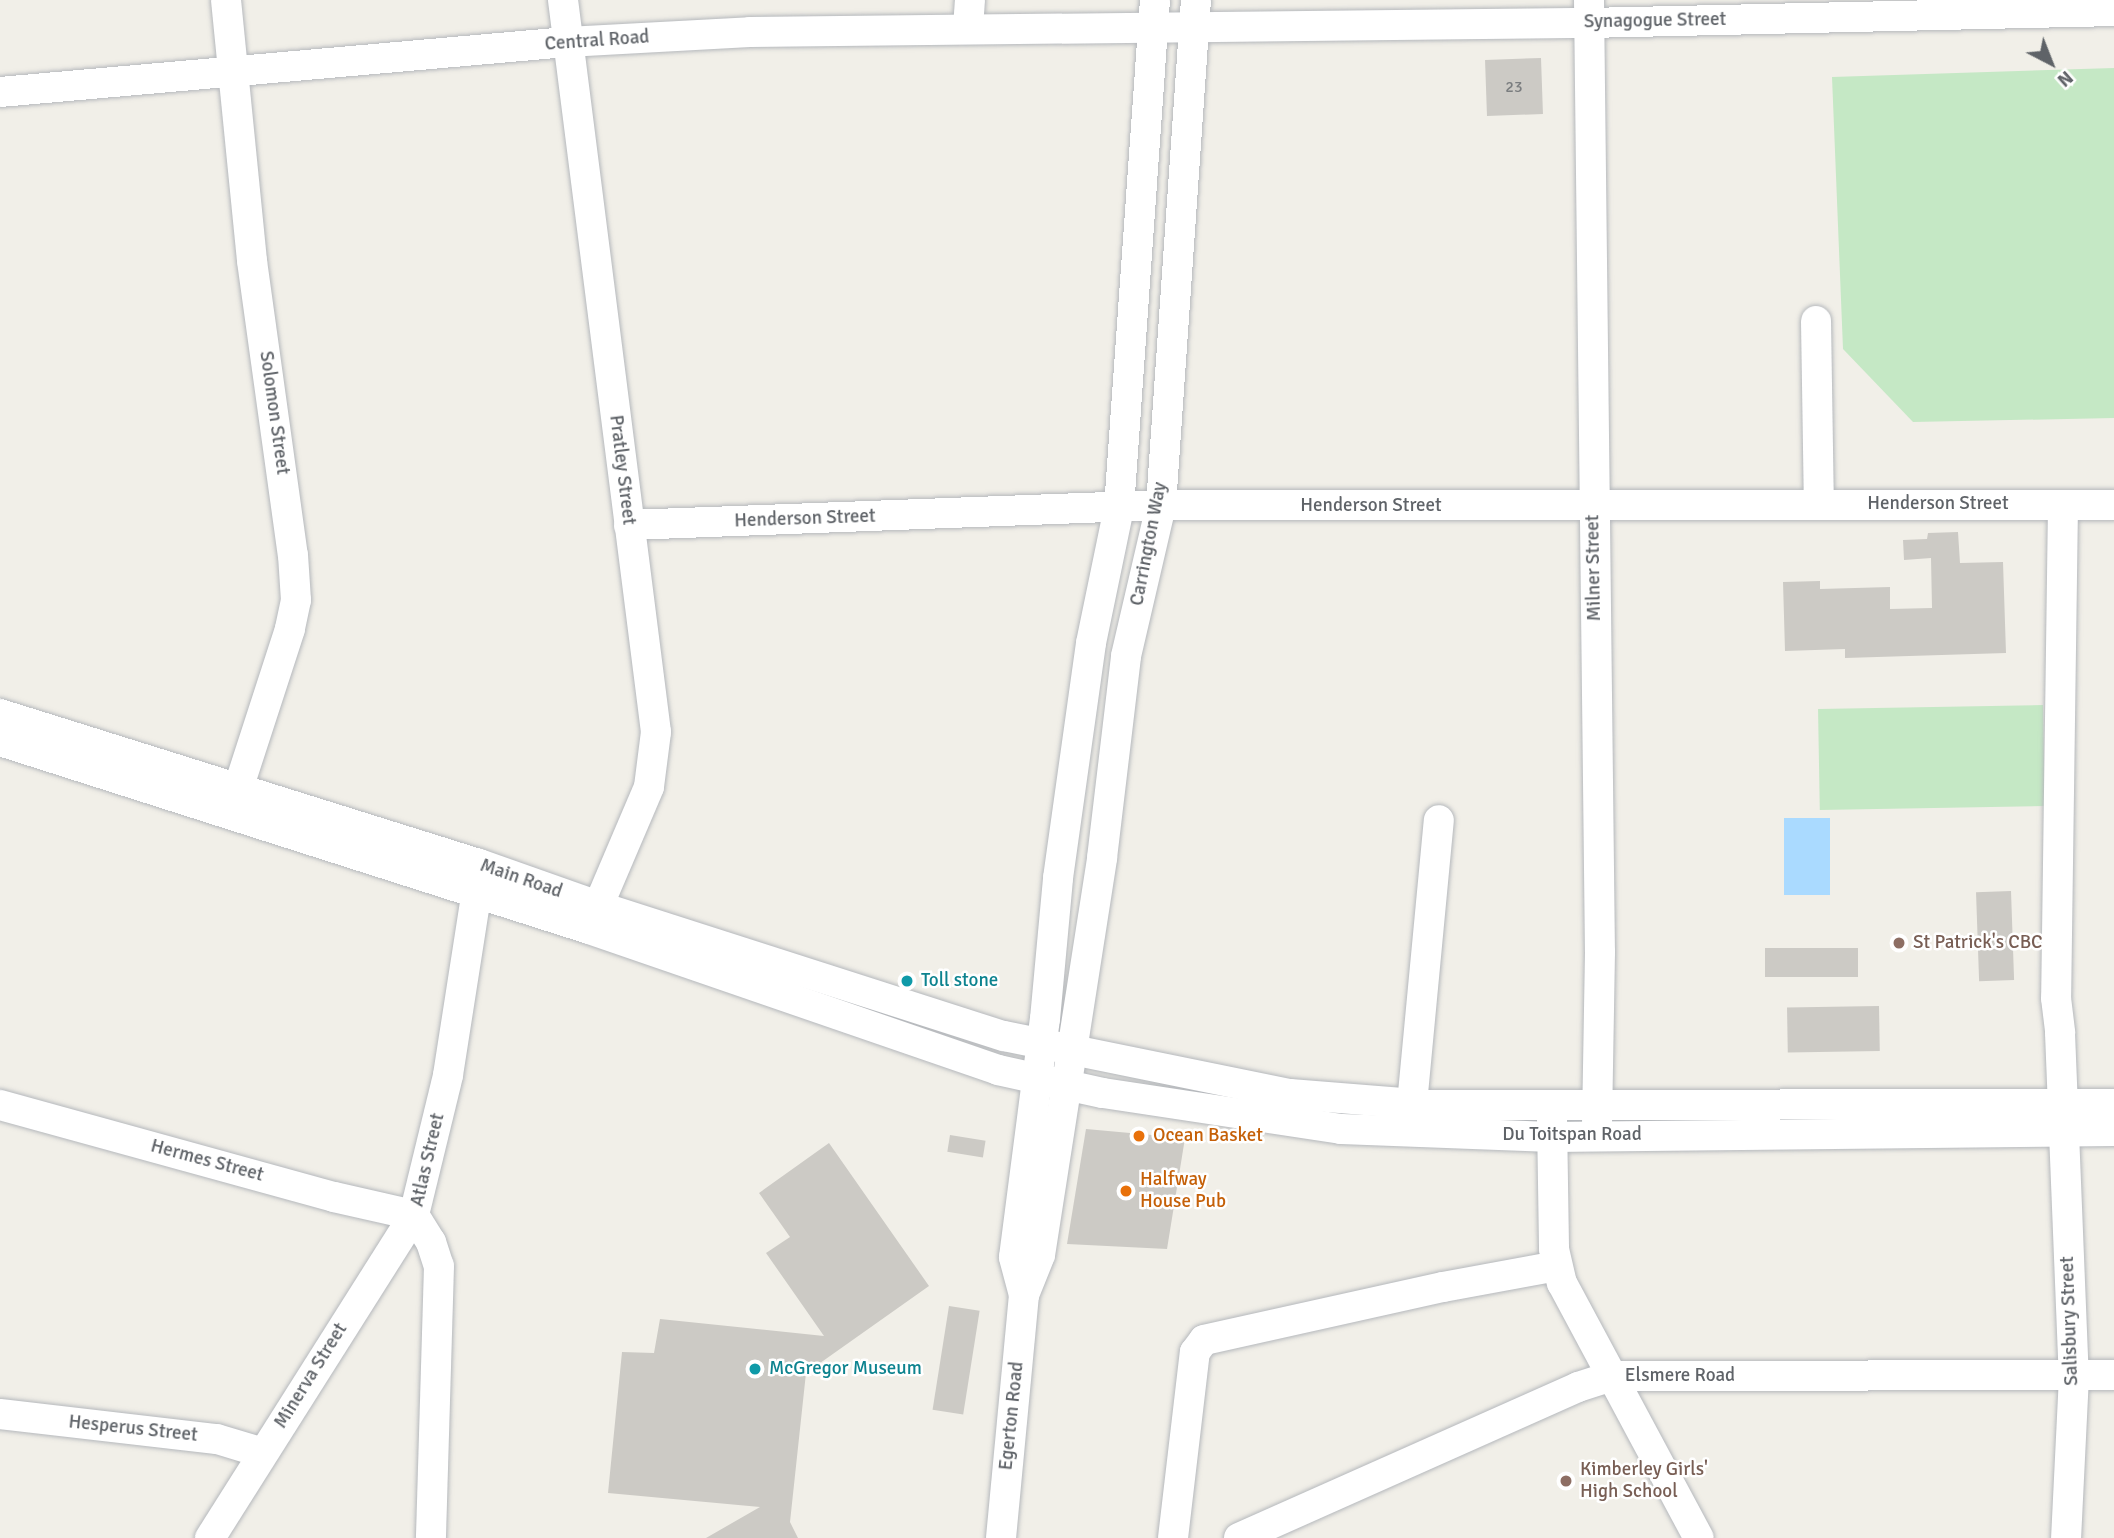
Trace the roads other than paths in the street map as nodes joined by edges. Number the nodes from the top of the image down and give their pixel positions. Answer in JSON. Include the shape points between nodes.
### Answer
{"nodes":[{"id":1,"x":226,"y":0,"type":"edge"},
{"id":2,"x":563,"y":0,"type":"edge"},
{"id":3,"x":1588,"y":11,"type":"edge"},
{"id":4,"x":2114,"y":11,"type":"edge"},
{"id":5,"x":969,"y":14,"type":"edge"},
{"id":6,"x":1154,"y":14,"type":"edge"},
{"id":7,"x":1196,"y":14,"type":"edge"},
{"id":8,"x":567,"y":42,"type":"junction"},
{"id":9,"x":232,"y":73,"type":"junction"},
{"id":10,"x":0,"y":92,"type":"edge"},
{"id":11,"x":1816,"y":321,"type":"dead end"},
{"id":12,"x":1819,"y":504,"type":"junction"},
{"id":13,"x":1161,"y":505,"type":"junction"},
{"id":14,"x":2063,"y":505,"type":"junction"},
{"id":15,"x":2114,"y":505,"type":"edge"},
{"id":16,"x":1593,"y":507,"type":"junction"},
{"id":17,"x":1119,"y":508,"type":"junction"},
{"id":18,"x":629,"y":525,"type":"junction"},
{"id":19,"x":0,"y":714,"type":"edge"},
{"id":20,"x":0,"y":741,"type":"edge"},
{"id":21,"x":233,"y":803,"type":"junction"},
{"id":22,"x":1439,"y":820,"type":"dead end"},
{"id":23,"x":479,"y":864,"type":"junction"},
{"id":24,"x":478,"y":894,"type":"junction"},
{"id":25,"x":593,"y":918,"type":"junction"},
{"id":26,"x":1040,"y":1045,"type":"junction"},
{"id":27,"x":1070,"y":1051,"type":"junction"},
{"id":28,"x":1035,"y":1077,"type":"junction"},
{"id":29,"x":1066,"y":1084,"type":"junction"},
{"id":30,"x":2114,"y":1104,"type":"edge"},
{"id":31,"x":0,"y":1105,"type":"edge"},
{"id":32,"x":1552,"y":1105,"type":"junction"},
{"id":33,"x":1596,"y":1106,"type":"junction"},
{"id":34,"x":1413,"y":1118,"type":"junction"},
{"id":35,"x":2062,"y":1118,"type":"junction"},
{"id":36,"x":2114,"y":1131,"type":"edge"},
{"id":37,"x":1598,"y":1136,"type":"junction"},
{"id":38,"x":1552,"y":1137,"type":"junction"},
{"id":39,"x":414,"y":1215,"type":"junction"},
{"id":40,"x":1558,"y":1266,"type":"junction"},
{"id":41,"x":1024,"y":1295,"type":"junction"},
{"id":42,"x":2114,"y":1375,"type":"edge"},
{"id":43,"x":1611,"y":1376,"type":"junction"},
{"id":44,"x":2074,"y":1376,"type":"junction"},
{"id":45,"x":0,"y":1414,"type":"edge"},
{"id":46,"x":263,"y":1453,"type":"junction"},
{"id":47,"x":210,"y":1538,"type":"edge"},
{"id":48,"x":431,"y":1538,"type":"edge"},
{"id":49,"x":1001,"y":1538,"type":"edge"},
{"id":50,"x":1173,"y":1538,"type":"edge"},
{"id":51,"x":1239,"y":1538,"type":"edge"},
{"id":52,"x":1699,"y":1538,"type":"edge"},
{"id":53,"x":2066,"y":1538,"type":"edge"}],
"edges":[{"from":1,"to":9,"type":"street","name":"Solomon Street"},
{"from":2,"to":8,"type":"street","name":"Pratley Street"},
{"from":3,"to":4,"type":"street","name":"Synagogue Street"},
{"from":3,"to":7,"type":"street","name":"Synagogue Street"},
{"from":3,"to":16,"type":"street","name":"Milner Street"},
{"from":5,"to":6,"type":"street","name":"Central Road"},
{"from":5,"to":8,"type":"street","name":"Central Road"},
{"from":6,"to":7,"type":"street","name":"Central Road"},
{"from":6,"to":17,"type":"street","name":"Carrington Way"},
{"from":7,"to":13,"type":"street","name":"Carrington Way"},
{"from":8,"to":9,"type":"street","name":"Central Road"},
{"from":8,"to":18,"type":"street","name":"Pratley Street"},
{"from":9,"to":10,"type":"street","name":"Central Road"},
{"from":9,"to":21,"type":"street","name":"Solomon Street","via":[[296,600]]},
{"from":11,"to":12,"type":"street"},
{"from":12,"to":14,"type":"street","name":"Henderson Street"},
{"from":12,"to":16,"type":"street","name":"Henderson Street"},
{"from":13,"to":16,"type":"street","name":"Henderson Street"},
{"from":13,"to":17,"type":"street","name":"Henderson Street"},
{"from":13,"to":27,"type":"street","name":"Carrington Way","via":[[1126,656],[1102,858]]},
{"from":14,"to":15,"type":"street","name":"Henderson Street"},
{"from":14,"to":35,"type":"street","name":"Salisbury Street","via":[[2056,998]]},
{"from":16,"to":33,"type":"street","name":"Milner Street","via":[[1600,952]]},
{"from":17,"to":18,"type":"street","name":"Henderson Street"},
{"from":17,"to":26,"type":"street","name":"Carrington Way","via":[[1090,643]]},
{"from":18,"to":25,"type":"street","name":"Pratley Street","via":[[656,732],[649,787]]},
{"from":19,"to":21,"type":"street","name":"Main Road"},
{"from":20,"to":21,"type":"street","name":"Main Road"},
{"from":21,"to":23,"type":"street","name":"Main Road"},
{"from":21,"to":24,"type":"street","name":"Main Road"},
{"from":22,"to":34,"type":"street"},
{"from":23,"to":24,"type":"street","name":"Atlas Street"},
{"from":23,"to":25,"type":"street","name":"Main Road"},
{"from":24,"to":25,"type":"street","name":"Main Road"},
{"from":24,"to":39,"type":"street","name":"Atlas Street","via":[[448,1075]]},
{"from":25,"to":26,"type":"street","name":"Main Road"},
{"from":25,"to":28,"type":"street","name":"Main Road","via":[[998,1070]]},
{"from":26,"to":27,"type":"street","name":"Du Toitspan Road"},
{"from":26,"to":28,"type":"street","name":"Carrington Way"},
{"from":27,"to":29,"type":"street","name":"Carrington Way"},
{"from":27,"to":34,"type":"street","name":"Du Toitspan Road"},
{"from":28,"to":29,"type":"street","name":"Du Toitspan Road"},
{"from":28,"to":41,"type":"street","name":"Egerton Road","via":[[1014,1257]]},
{"from":29,"to":34,"type":"street","name":"Du Toitspan Road","via":[[1341,1129]]},
{"from":29,"to":41,"type":"street","name":"Egerton Road","via":[[1040,1255]]},
{"from":30,"to":35,"type":"street","name":"Du Toitspan Road"},
{"from":31,"to":39,"type":"street","name":"Hermes Street"},
{"from":32,"to":33,"type":"street","name":"Du Toitspan Road"},
{"from":32,"to":34,"type":"street","name":"Du Toitspan Road"},
{"from":32,"to":38,"type":"street"},
{"from":33,"to":35,"type":"street","name":"Du Toitspan Road"},
{"from":33,"to":37,"type":"street","name":"Milner Street"},
{"from":34,"to":38,"type":"street","name":"Du Toitspan Road"},
{"from":35,"to":36,"type":"street","name":"Du Toitspan Road"},
{"from":35,"to":37,"type":"street","name":"Du Toitspan Road"},
{"from":35,"to":44,"type":"street","name":"Salisbury Street"},
{"from":37,"to":38,"type":"street","name":"Du Toitspan Road"},
{"from":38,"to":40,"type":"street"},
{"from":39,"to":46,"type":"street","name":"Minerva Street"},
{"from":39,"to":48,"type":"street","name":"Atlas Street","via":[[439,1266]]},
{"from":40,"to":43,"type":"street","via":[[1567,1296]]},
{"from":40,"to":50,"type":"street","via":[[1204,1340],[1195,1352]]},
{"from":41,"to":49,"type":"street","name":"Egerton Road"},
{"from":42,"to":44,"type":"street","name":"Elsmere Road"},
{"from":43,"to":44,"type":"street","name":"Elsmere Road"},
{"from":43,"to":51,"type":"street","name":"Elsmere Road"},
{"from":43,"to":52,"type":"street"},
{"from":44,"to":53,"type":"street","name":"Salisbury Street"},
{"from":45,"to":46,"type":"street","name":"Hesperus Street","via":[[217,1439]]},
{"from":46,"to":47,"type":"street","name":"Minerva Street"}]}
